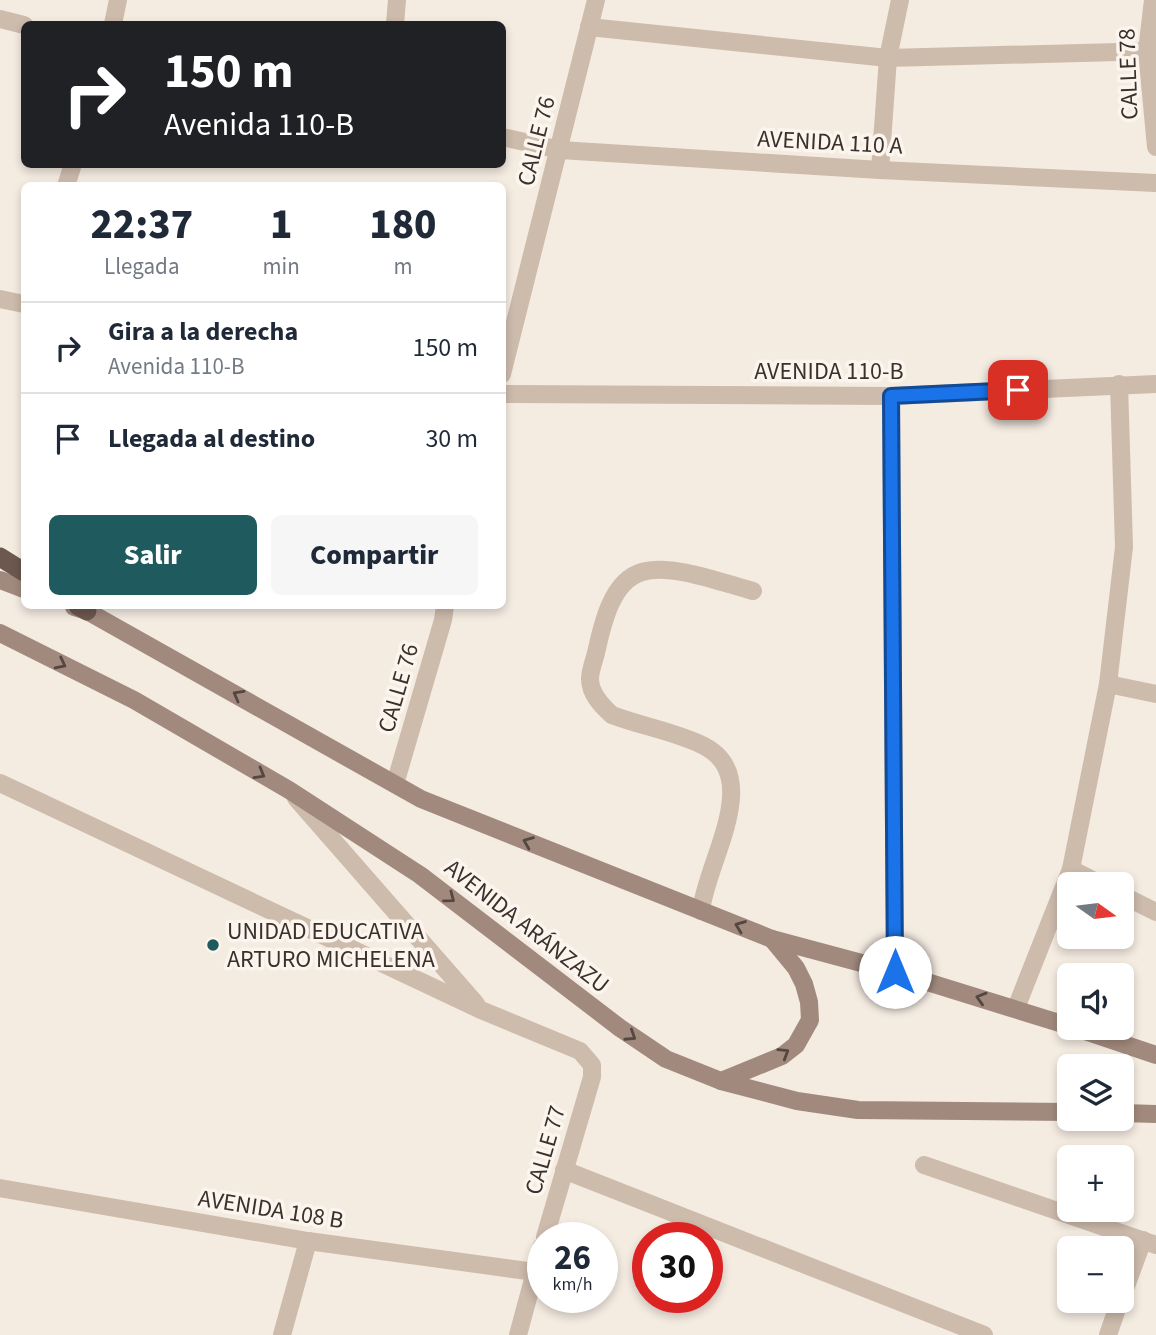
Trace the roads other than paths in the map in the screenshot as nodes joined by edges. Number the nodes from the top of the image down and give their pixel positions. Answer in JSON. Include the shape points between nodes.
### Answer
{"nodes":[{"id":1,"x":118,"y":0,"type":"edge"},
{"id":2,"x":397,"y":0,"type":"edge"},
{"id":3,"x":596,"y":0,"type":"edge"},
{"id":4,"x":900,"y":0,"type":"edge"},
{"id":5,"x":1153,"y":0,"type":"edge"},
{"id":6,"x":0,"y":19,"type":"edge"},
{"id":7,"x":114,"y":21,"type":"edge"},
{"id":8,"x":395,"y":21,"type":"edge"},
{"id":9,"x":21,"y":24,"type":"edge"},
{"id":10,"x":589,"y":27,"type":"junction"},
{"id":11,"x":1152,"y":51,"type":"edge"},
{"id":12,"x":888,"y":58,"type":"junction"},
{"id":13,"x":506,"y":137,"type":"edge"},
{"id":14,"x":1156,"y":147,"type":"edge"},
{"id":15,"x":560,"y":150,"type":"junction"},
{"id":16,"x":880,"y":170,"type":"junction"},
{"id":17,"x":1156,"y":183,"type":"edge"},
{"id":18,"x":0,"y":299,"type":"edge"},
{"id":19,"x":21,"y":303,"type":"edge"},
{"id":20,"x":506,"y":359,"type":"edge"},
{"id":21,"x":1119,"y":384,"type":"junction"},
{"id":22,"x":1156,"y":384,"type":"edge"},
{"id":23,"x":506,"y":394,"type":"edge"},
{"id":24,"x":891,"y":396,"type":"junction"},
{"id":25,"x":0,"y":557,"type":"edge"},
{"id":26,"x":21,"y":570,"type":"edge"},
{"id":27,"x":0,"y":580,"type":"edge"},
{"id":28,"x":21,"y":588,"type":"edge"},
{"id":29,"x":753,"y":591,"type":"dead end"},
{"id":30,"x":82,"y":609,"type":"edge"},
{"id":31,"x":445,"y":609,"type":"edge"},
{"id":32,"x":0,"y":633,"type":"edge"},
{"id":33,"x":1108,"y":684,"type":"junction"},
{"id":34,"x":1156,"y":694,"type":"edge"},
{"id":35,"x":0,"y":783,"type":"edge"},
{"id":36,"x":395,"y":784,"type":"junction"},
{"id":37,"x":289,"y":790,"type":"junction"},
{"id":38,"x":1071,"y":869,"type":"junction"},
{"id":39,"x":1077,"y":872,"type":"edge"},
{"id":40,"x":1134,"y":901,"type":"edge"},
{"id":41,"x":701,"y":911,"type":"junction"},
{"id":42,"x":1156,"y":912,"type":"edge"},
{"id":43,"x":772,"y":939,"type":"junction"},
{"id":44,"x":895,"y":972,"type":"junction"},
{"id":45,"x":1016,"y":1008,"type":"junction"},
{"id":46,"x":481,"y":1010,"type":"junction"},
{"id":47,"x":1057,"y":1022,"type":"edge"},
{"id":48,"x":1110,"y":1040,"type":"edge"},
{"id":49,"x":1156,"y":1055,"type":"edge"},
{"id":50,"x":721,"y":1081,"type":"junction"},
{"id":51,"x":1057,"y":1112,"type":"edge"},
{"id":52,"x":1134,"y":1113,"type":"edge"},
{"id":53,"x":1156,"y":1114,"type":"edge"},
{"id":54,"x":924,"y":1165,"type":"dead end"},
{"id":55,"x":564,"y":1170,"type":"junction"},
{"id":56,"x":0,"y":1188,"type":"edge"},
{"id":57,"x":549,"y":1222,"type":"edge"},
{"id":58,"x":308,"y":1241,"type":"junction"},
{"id":59,"x":1149,"y":1243,"type":"edge"},
{"id":60,"x":527,"y":1271,"type":"edge"},
{"id":61,"x":1134,"y":1272,"type":"edge"},
{"id":62,"x":527,"y":1302,"type":"edge"},
{"id":63,"x":1116,"y":1313,"type":"edge"},
{"id":64,"x":282,"y":1335,"type":"edge"},
{"id":65,"x":518,"y":1335,"type":"edge"},
{"id":66,"x":984,"y":1335,"type":"edge"},
{"id":67,"x":1108,"y":1335,"type":"edge"}],
"edges":[{"from":1,"to":7,"type":"street"},
{"from":2,"to":8,"type":"street"},
{"from":3,"to":10,"type":"street","name":"CALLE 76"},
{"from":4,"to":12,"type":"street"},
{"from":5,"to":11,"type":"street","name":"CALLE 78"},
{"from":6,"to":9,"type":"street"},
{"from":10,"to":12,"type":"street"},
{"from":10,"to":15,"type":"street","name":"CALLE 76"},
{"from":11,"to":12,"type":"street"},
{"from":11,"to":14,"type":"street","name":"CALLE 78"},
{"from":12,"to":16,"type":"street"},
{"from":13,"to":15,"type":"street","name":"AVENIDA 110 A"},
{"from":15,"to":16,"type":"street","name":"AVENIDA 110 A"},
{"from":15,"to":20,"type":"street","name":"CALLE 76"},
{"from":16,"to":17,"type":"street","name":"AVENIDA 110 A"},
{"from":18,"to":19,"type":"street"},
{"from":21,"to":22,"type":"street","name":"AVENIDA 110-B"},
{"from":21,"to":24,"type":"street","name":"AVENIDA 110-B"},
{"from":21,"to":33,"type":"street","via":[[1124,547]]},
{"from":23,"to":24,"type":"street","name":"AVENIDA 110-B"},
{"from":24,"to":44,"type":"street"},
{"from":25,"to":26,"type":"highway"},
{"from":27,"to":28,"type":"main road"},
{"from":29,"to":41,"type":"street","via":[[663,570],[633,575],[604,619],[590,679],[594,693],[612,715],[701,744],[727,766],[733,787],[729,815]]},
{"from":36,"to":30,"type":"main road","one_way":true},
{"from":31,"to":36,"type":"street","name":"CALLE 76"},
{"from":32,"to":37,"type":"main road","name":"AVENIDA ARÁNZAZU","one_way":true,"via":[[134,700]]},
{"from":33,"to":34,"type":"street"},
{"from":33,"to":38,"type":"street"},
{"from":35,"to":46,"type":"street"},
{"from":41,"to":36,"type":"main road","one_way":true,"via":[[421,799]]},
{"from":37,"to":46,"type":"street"},
{"from":37,"to":50,"type":"main road","name":"AVENIDA ARÁNZAZU","one_way":true,"via":[[420,875],[666,1059]]},
{"from":38,"to":39,"type":"street"},
{"from":38,"to":45,"type":"street"},
{"from":40,"to":42,"type":"street"},
{"from":43,"to":41,"type":"main road","one_way":true},
{"from":43,"to":44,"type":"main road"},
{"from":50,"to":43,"type":"main road","one_way":true,"via":[[782,1056],[796,1045],[810,1020],[804,984]]},
{"from":45,"to":44,"type":"main road","one_way":true},
{"from":45,"to":47,"type":"main road"},
{"from":46,"to":55,"type":"street","name":"CALLE 77","via":[[580,1051],[592,1065]]},
{"from":48,"to":49,"type":"main road"},
{"from":50,"to":51,"type":"main road","name":"AVENIDA ARÁNZAZU","via":[[797,1101],[858,1110]]},
{"from":52,"to":53,"type":"main road"},
{"from":54,"to":59,"type":"street"},
{"from":55,"to":57,"type":"street","name":"CALLE 77"},
{"from":55,"to":66,"type":"street"},
{"from":56,"to":58,"type":"street","name":"AVENIDA 108 B"},
{"from":58,"to":60,"type":"street","name":"AVENIDA 108 B"},
{"from":58,"to":64,"type":"street"},
{"from":59,"to":61,"type":"street"},
{"from":62,"to":65,"type":"street"},
{"from":63,"to":67,"type":"street"}]}
